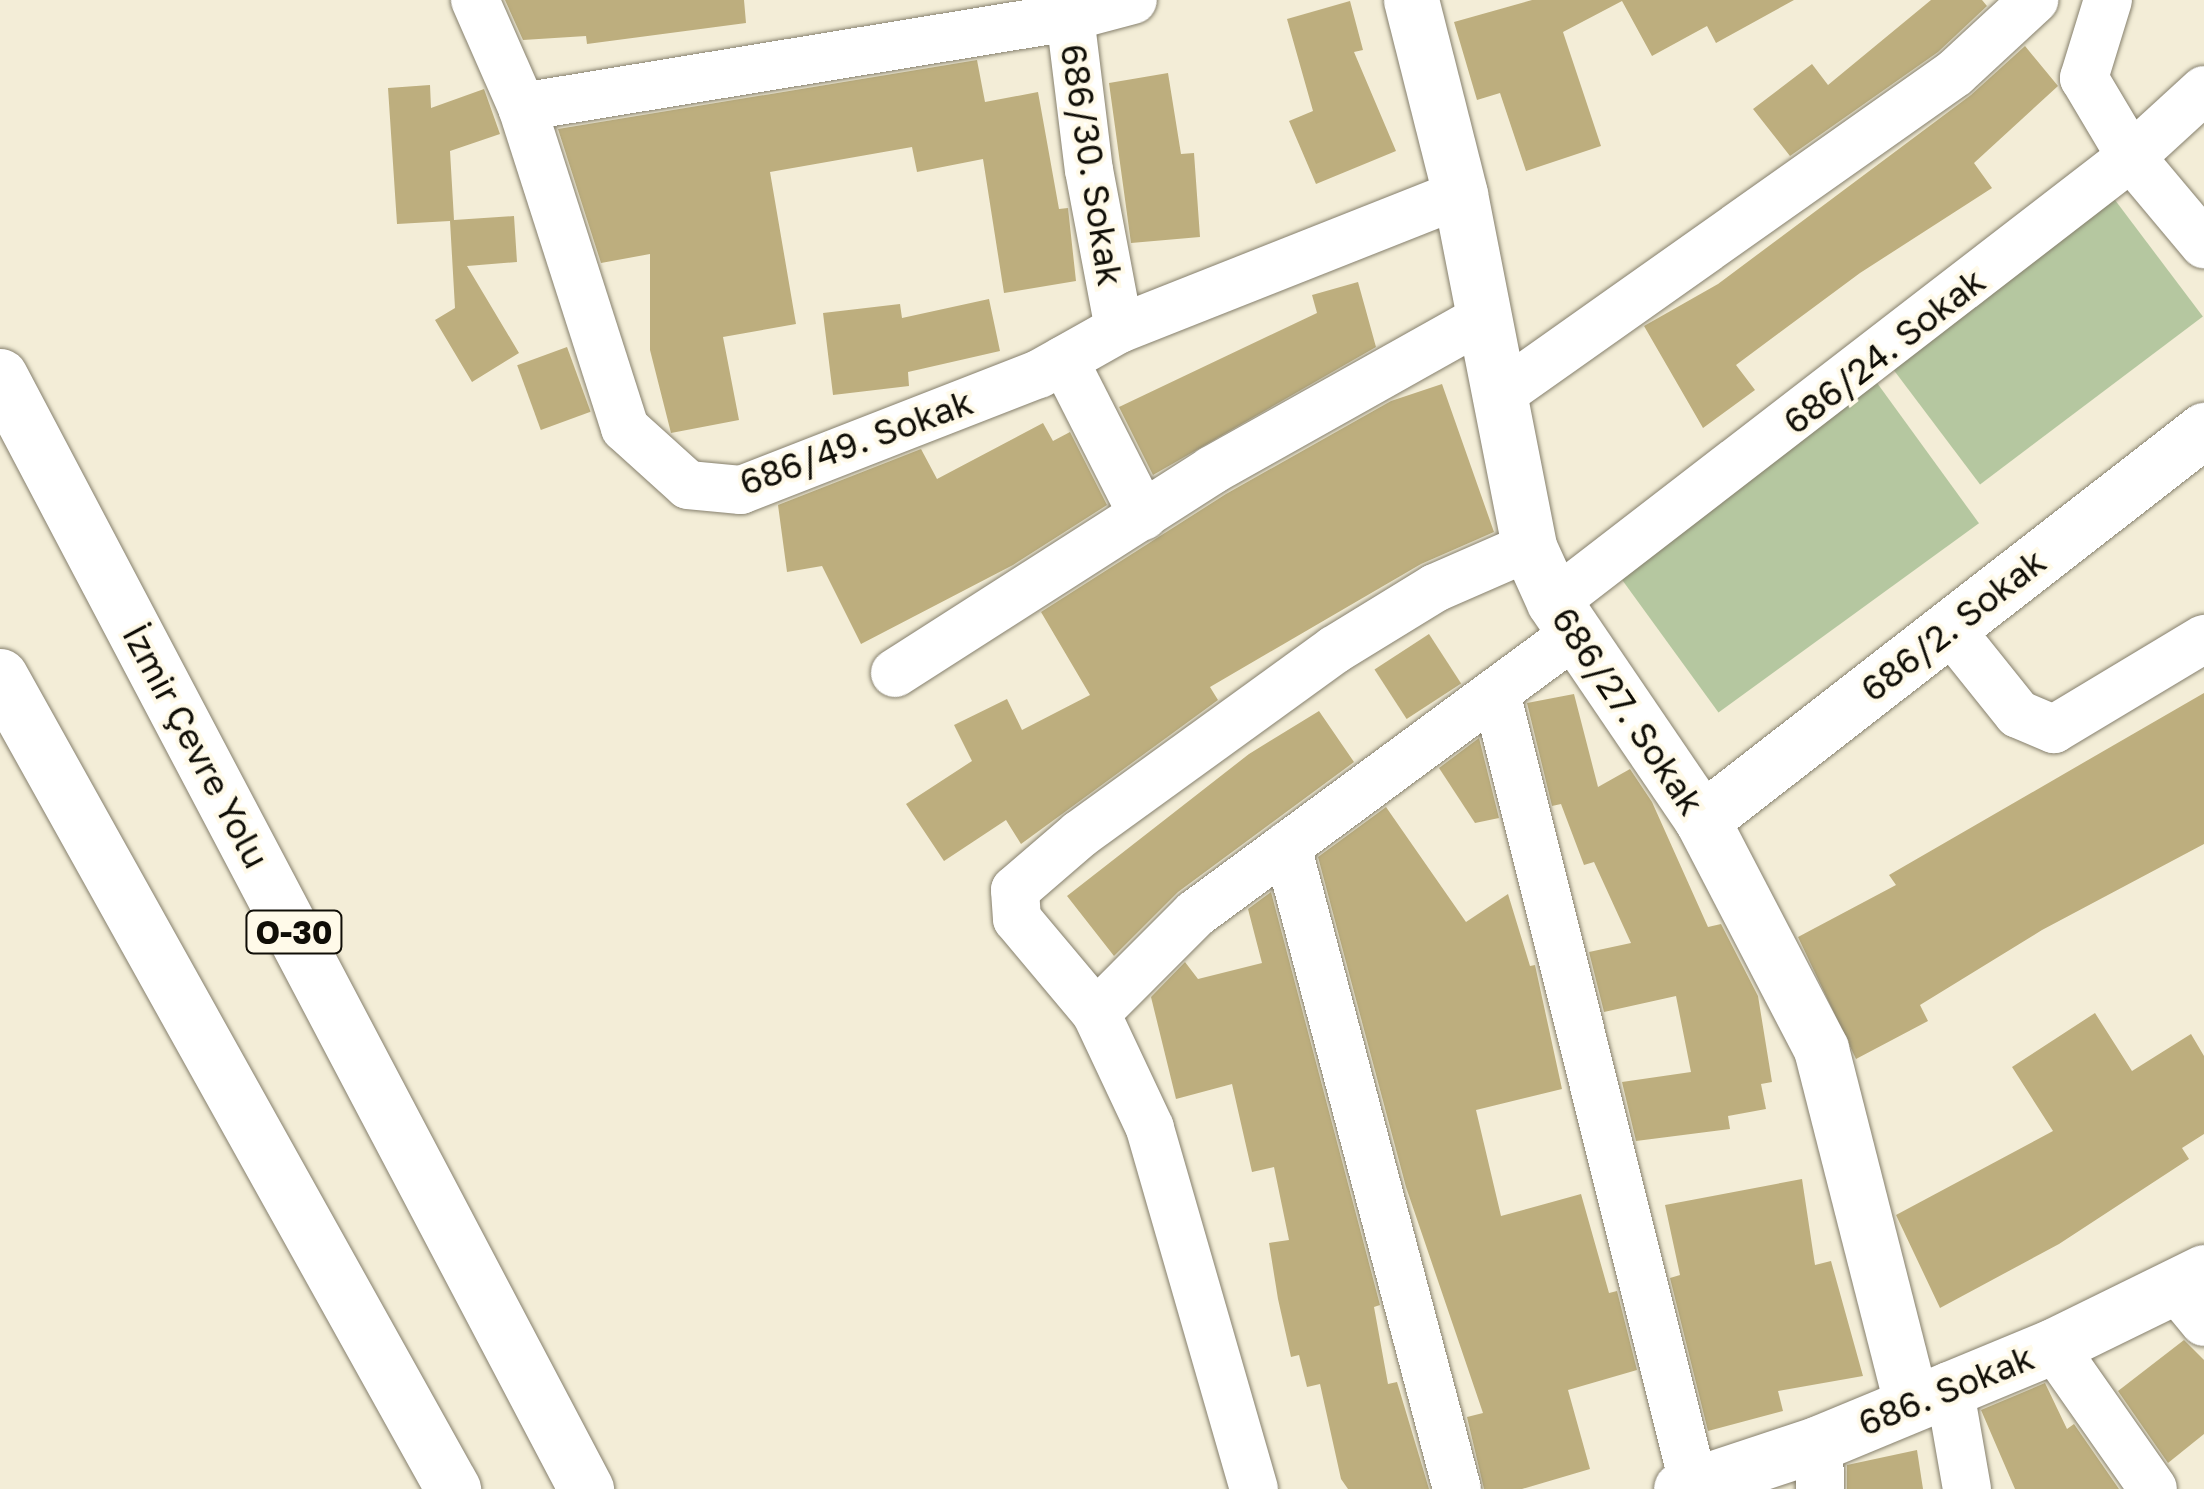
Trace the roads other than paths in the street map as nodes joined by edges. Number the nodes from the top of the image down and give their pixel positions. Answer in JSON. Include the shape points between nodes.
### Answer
{"nodes":[{"id":1,"x":475,"y":0,"type":"edge"},
{"id":2,"x":1133,"y":0,"type":"edge"},
{"id":3,"x":1411,"y":0,"type":"edge"},
{"id":4,"x":2034,"y":0,"type":"edge"},
{"id":5,"x":2108,"y":0,"type":"edge"},
{"id":6,"x":1069,"y":9,"type":"edge"},
{"id":7,"x":2204,"y":90,"type":"edge"},
{"id":8,"x":522,"y":107,"type":"junction"},
{"id":9,"x":2131,"y":158,"type":"junction"},
{"id":10,"x":1460,"y":194,"type":"junction"},
{"id":11,"x":2204,"y":244,"type":"edge"},
{"id":12,"x":1482,"y":318,"type":"junction"},
{"id":13,"x":1119,"y":329,"type":"junction"},
{"id":14,"x":1064,"y":360,"type":"junction"},
{"id":15,"x":0,"y":376,"type":"edge"},
{"id":16,"x":1501,"y":394,"type":"junction"},
{"id":17,"x":2204,"y":430,"type":"edge"},
{"id":18,"x":1144,"y":516,"type":"junction"},
{"id":19,"x":1529,"y":548,"type":"junction"},
{"id":20,"x":1566,"y":617,"type":"junction"},
{"id":21,"x":1949,"y":628,"type":"junction"},
{"id":22,"x":2204,"y":640,"type":"edge"},
{"id":23,"x":894,"y":673,"type":"dead end"},
{"id":24,"x":0,"y":676,"type":"edge"},
{"id":25,"x":1497,"y":697,"type":"junction"},
{"id":26,"x":1702,"y":820,"type":"junction"},
{"id":27,"x":1287,"y":846,"type":"junction"},
{"id":28,"x":1096,"y":1013,"type":"junction"},
{"id":29,"x":2195,"y":1294,"type":"edge"},
{"id":30,"x":2054,"y":1346,"type":"junction"},
{"id":31,"x":1930,"y":1393,"type":"junction"},
{"id":32,"x":1819,"y":1466,"type":"edge"},
{"id":33,"x":1687,"y":1486,"type":"edge"},
{"id":34,"x":453,"y":1489,"type":"edge"},
{"id":35,"x":586,"y":1489,"type":"edge"},
{"id":36,"x":1254,"y":1489,"type":"edge"},
{"id":37,"x":1457,"y":1489,"type":"edge"},
{"id":38,"x":1967,"y":1489,"type":"edge"},
{"id":39,"x":2153,"y":1489,"type":"edge"}],
"edges":[{"from":1,"to":8,"type":"street","name":"686/49. Sokak"},
{"from":2,"to":6,"type":"street"},
{"from":3,"to":10,"type":"main road","name":"686/27. Sokak"},
{"from":4,"to":16,"type":"street","via":[[1955,73]]},
{"from":5,"to":9,"type":"street","via":[[2084,78]]},
{"from":6,"to":8,"type":"street"},
{"from":6,"to":13,"type":"street","name":"686/30. Sokak"},
{"from":7,"to":9,"type":"street","name":"686/24. Sokak"},
{"from":8,"to":14,"type":"street","name":"686/49. Sokak","via":[[625,428],[688,485],[741,490]]},
{"from":9,"to":11,"type":"street"},
{"from":9,"to":20,"type":"street","name":"686/24. Sokak"},
{"from":10,"to":12,"type":"main road","name":"686/27. Sokak"},
{"from":10,"to":13,"type":"street","name":"686/49. Sokak"},
{"from":12,"to":16,"type":"main road","name":"686/27. Sokak"},
{"from":12,"to":18,"type":"street","via":[[1212,470]]},
{"from":13,"to":14,"type":"street","name":"686/49. Sokak"},
{"from":14,"to":18,"type":"street"},
{"from":15,"to":35,"type":"main road","name":"İzmir Çevre Yolu","number":"O-30"},
{"from":16,"to":19,"type":"main road","name":"686/27. Sokak"},
{"from":17,"to":21,"type":"main road","name":"686/2. Sokak"},
{"from":18,"to":23,"type":"street"},
{"from":19,"to":20,"type":"main road","name":"686/27. Sokak"},
{"from":19,"to":28,"type":"street","via":[[1435,588],[1334,650],[1080,834],[1015,890],[1017,919]]},
{"from":20,"to":25,"type":"street","name":"686/24. Sokak"},
{"from":20,"to":26,"type":"main road","name":"686/27. Sokak"},
{"from":21,"to":22,"type":"street","via":[[2018,714],[2054,729]]},
{"from":21,"to":26,"type":"main road","name":"686/2. Sokak"},
{"from":24,"to":34,"type":"main road"},
{"from":25,"to":27,"type":"street","name":"686/24. Sokak"},
{"from":25,"to":33,"type":"street"},
{"from":26,"to":31,"type":"main road","name":"686/27. Sokak","via":[[1821,1049]]},
{"from":27,"to":28,"type":"street","name":"686/24. Sokak","via":[[1195,914]]},
{"from":27,"to":37,"type":"street"},
{"from":28,"to":36,"type":"street","via":[[1150,1128]]},
{"from":29,"to":30,"type":"main road","name":"686. Sokak"},
{"from":30,"to":31,"type":"main road","name":"686. Sokak"},
{"from":30,"to":39,"type":"street"},
{"from":31,"to":32,"type":"main road","name":"686. Sokak"},
{"from":31,"to":38,"type":"street"},
{"from":32,"to":33,"type":"main road","name":"686. Sokak"}]}
